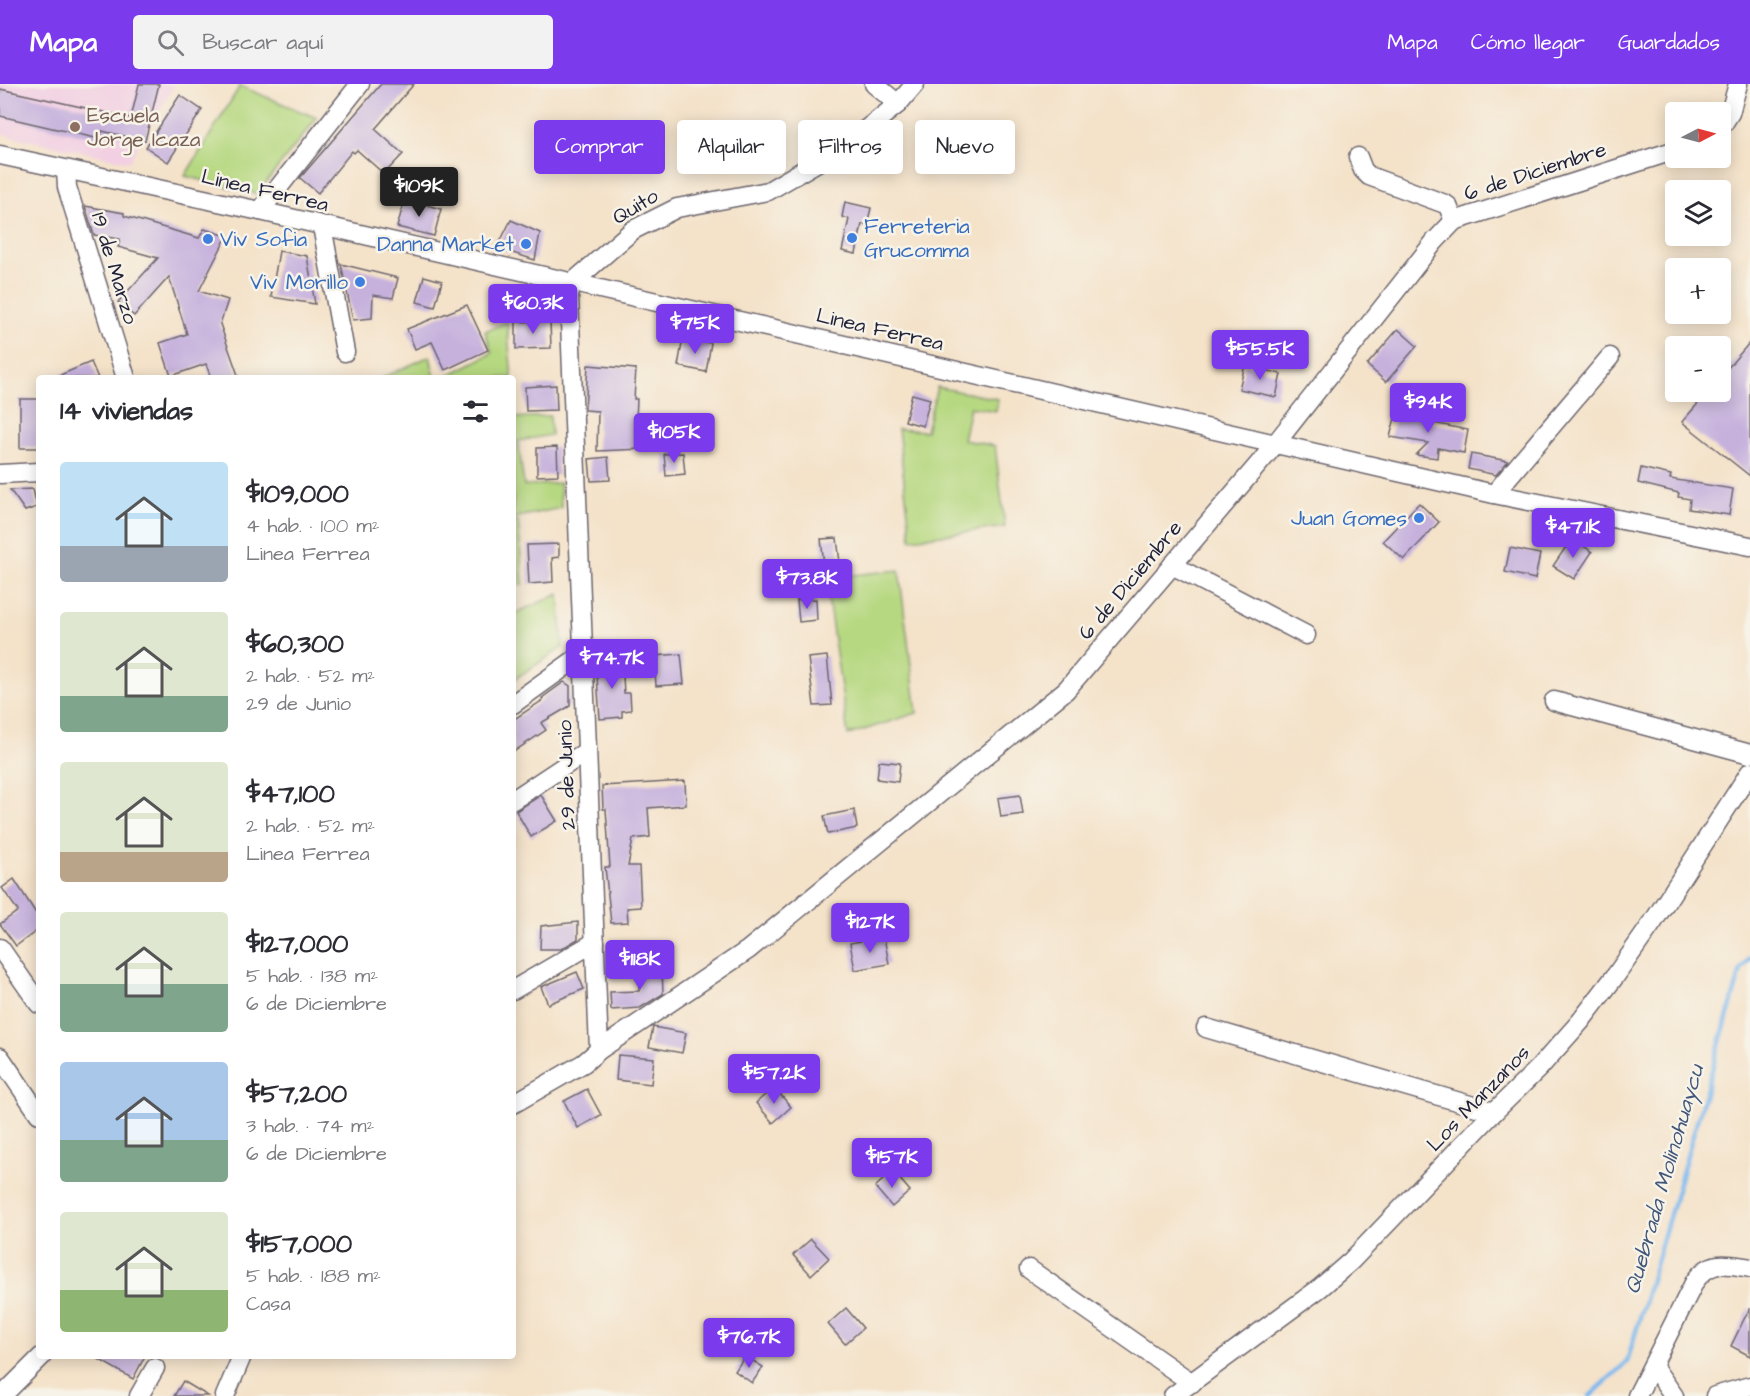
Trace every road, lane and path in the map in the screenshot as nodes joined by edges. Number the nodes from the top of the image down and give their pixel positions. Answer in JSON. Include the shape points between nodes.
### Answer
{"nodes":[{"id":1,"x":360,"y":84,"type":"edge"},
{"id":2,"x":874,"y":84,"type":"edge"},
{"id":3,"x":915,"y":84,"type":"edge"},
{"id":4,"x":1738,"y":84,"type":"edge"},
{"id":5,"x":898,"y":104,"type":"junction"},
{"id":6,"x":1731,"y":109,"type":"edge"},
{"id":7,"x":1665,"y":154,"type":"edge"},
{"id":8,"x":0,"y":155,"type":"edge"},
{"id":9,"x":1358,"y":157,"type":"dead end"},
{"id":10,"x":66,"y":170,"type":"junction"},
{"id":11,"x":260,"y":211,"type":"junction"},
{"id":12,"x":1454,"y":221,"type":"junction"},
{"id":13,"x":322,"y":226,"type":"junction"},
{"id":14,"x":572,"y":283,"type":"junction"},
{"id":15,"x":345,"y":352,"type":"dead end"},
{"id":16,"x":1610,"y":357,"type":"dead end"},
{"id":17,"x":125,"y":375,"type":"edge"},
{"id":18,"x":1275,"y":444,"type":"junction"},
{"id":19,"x":36,"y":472,"type":"edge"},
{"id":20,"x":0,"y":474,"type":"edge"},
{"id":21,"x":1494,"y":494,"type":"junction"},
{"id":22,"x":1750,"y":546,"type":"edge"},
{"id":23,"x":1172,"y":565,"type":"junction"},
{"id":24,"x":1306,"y":635,"type":"dead end"},
{"id":25,"x":584,"y":653,"type":"junction"},
{"id":26,"x":1554,"y":701,"type":"dead end"},
{"id":27,"x":516,"y":702,"type":"edge"},
{"id":28,"x":587,"y":751,"type":"junction"},
{"id":29,"x":1750,"y":754,"type":"edge"},
{"id":30,"x":1750,"y":772,"type":"edge"},
{"id":31,"x":516,"y":798,"type":"edge"},
{"id":32,"x":595,"y":942,"type":"junction"},
{"id":33,"x":0,"y":948,"type":"edge"},
{"id":34,"x":516,"y":988,"type":"edge"},
{"id":35,"x":36,"y":1000,"type":"edge"},
{"id":36,"x":1206,"y":1028,"type":"dead end"},
{"id":37,"x":599,"y":1050,"type":"junction"},
{"id":38,"x":0,"y":1057,"type":"edge"},
{"id":39,"x":516,"y":1102,"type":"edge"},
{"id":40,"x":36,"y":1110,"type":"edge"},
{"id":41,"x":1494,"y":1112,"type":"junction"},
{"id":42,"x":1750,"y":1268,"type":"edge"},
{"id":43,"x":1029,"y":1269,"type":"dead end"},
{"id":44,"x":39,"y":1359,"type":"edge"},
{"id":45,"x":241,"y":1359,"type":"edge"},
{"id":46,"x":1653,"y":1366,"type":"junction"},
{"id":47,"x":155,"y":1368,"type":"dead end"},
{"id":48,"x":1192,"y":1383,"type":"junction"},
{"id":49,"x":1750,"y":1386,"type":"edge"},
{"id":50,"x":228,"y":1395,"type":"edge"},
{"id":51,"x":2,"y":1396,"type":"edge"},
{"id":52,"x":139,"y":1396,"type":"edge"},
{"id":53,"x":1173,"y":1396,"type":"edge"},
{"id":54,"x":1637,"y":1396,"type":"edge"},
{"id":55,"x":1674,"y":1396,"type":"edge"},
{"id":56,"x":1715,"y":1396,"type":"edge"}],
"edges":[{"from":1,"to":11,"type":"street"},
{"from":2,"to":5,"type":"street"},
{"from":3,"to":5,"type":"street","name":"Quito"},
{"from":4,"to":6,"type":"street"},
{"from":5,"to":14,"type":"street","name":"Quito","via":[[845,146],[768,191],[677,208],[633,230]]},
{"from":7,"to":12,"type":"street","name":"6 de Diciembre"},
{"from":8,"to":10,"type":"street","name":"Linea Ferrea"},
{"from":9,"to":12,"type":"street","via":[[1369,176],[1445,204]]},
{"from":10,"to":11,"type":"street","name":"Linea Ferrea"},
{"from":10,"to":17,"type":"street","name":"19 de Marzo","via":[[66,187]]},
{"from":11,"to":13,"type":"street","name":"Linea Ferrea"},
{"from":12,"to":18,"type":"street","name":"6 de Diciembre"},
{"from":13,"to":14,"type":"street","name":"Linea Ferrea"},
{"from":13,"to":15,"type":"street"},
{"from":14,"to":18,"type":"street","name":"Linea Ferrea"},
{"from":14,"to":25,"type":"street","name":"29 de Junio","via":[[569,296]]},
{"from":16,"to":21,"type":"street"},
{"from":18,"to":21,"type":"street","name":"Linea Ferrea"},
{"from":18,"to":23,"type":"street","name":"6 de Diciembre"},
{"from":19,"to":20,"type":"street"},
{"from":21,"to":22,"type":"street","name":"Linea Ferrea"},
{"from":23,"to":24,"type":"street"},
{"from":23,"to":37,"type":"street","name":"6 de Diciembre","via":[[1066,690],[748,950]]},
{"from":25,"to":27,"type":"street"},
{"from":25,"to":28,"type":"street","name":"29 de Junio"},
{"from":26,"to":29,"type":"street"},
{"from":28,"to":31,"type":"street"},
{"from":28,"to":32,"type":"street","name":"29 de Junio"},
{"from":30,"to":41,"type":"street","name":"Los Manzanos","via":[[1616,975],[1580,1022]]},
{"from":32,"to":34,"type":"street"},
{"from":32,"to":37,"type":"street","name":"29 de Junio"},
{"from":33,"to":35,"type":"street"},
{"from":36,"to":41,"type":"street"},
{"from":37,"to":39,"type":"street","name":"6 de Diciembre"},
{"from":38,"to":40,"type":"street"},
{"from":41,"to":48,"type":"street","name":"Los Manzanos","via":[[1351,1261]]},
{"from":42,"to":46,"type":"street","via":[[1719,1264],[1701,1273]]},
{"from":43,"to":48,"type":"street"},
{"from":44,"to":51,"type":"street"},
{"from":45,"to":50,"type":"street"},
{"from":46,"to":54,"type":"street"},
{"from":46,"to":55,"type":"street"},
{"from":47,"to":52,"type":"street"},
{"from":48,"to":53,"type":"street","name":"Los Manzanos"},
{"from":49,"to":56,"type":"street"}]}
